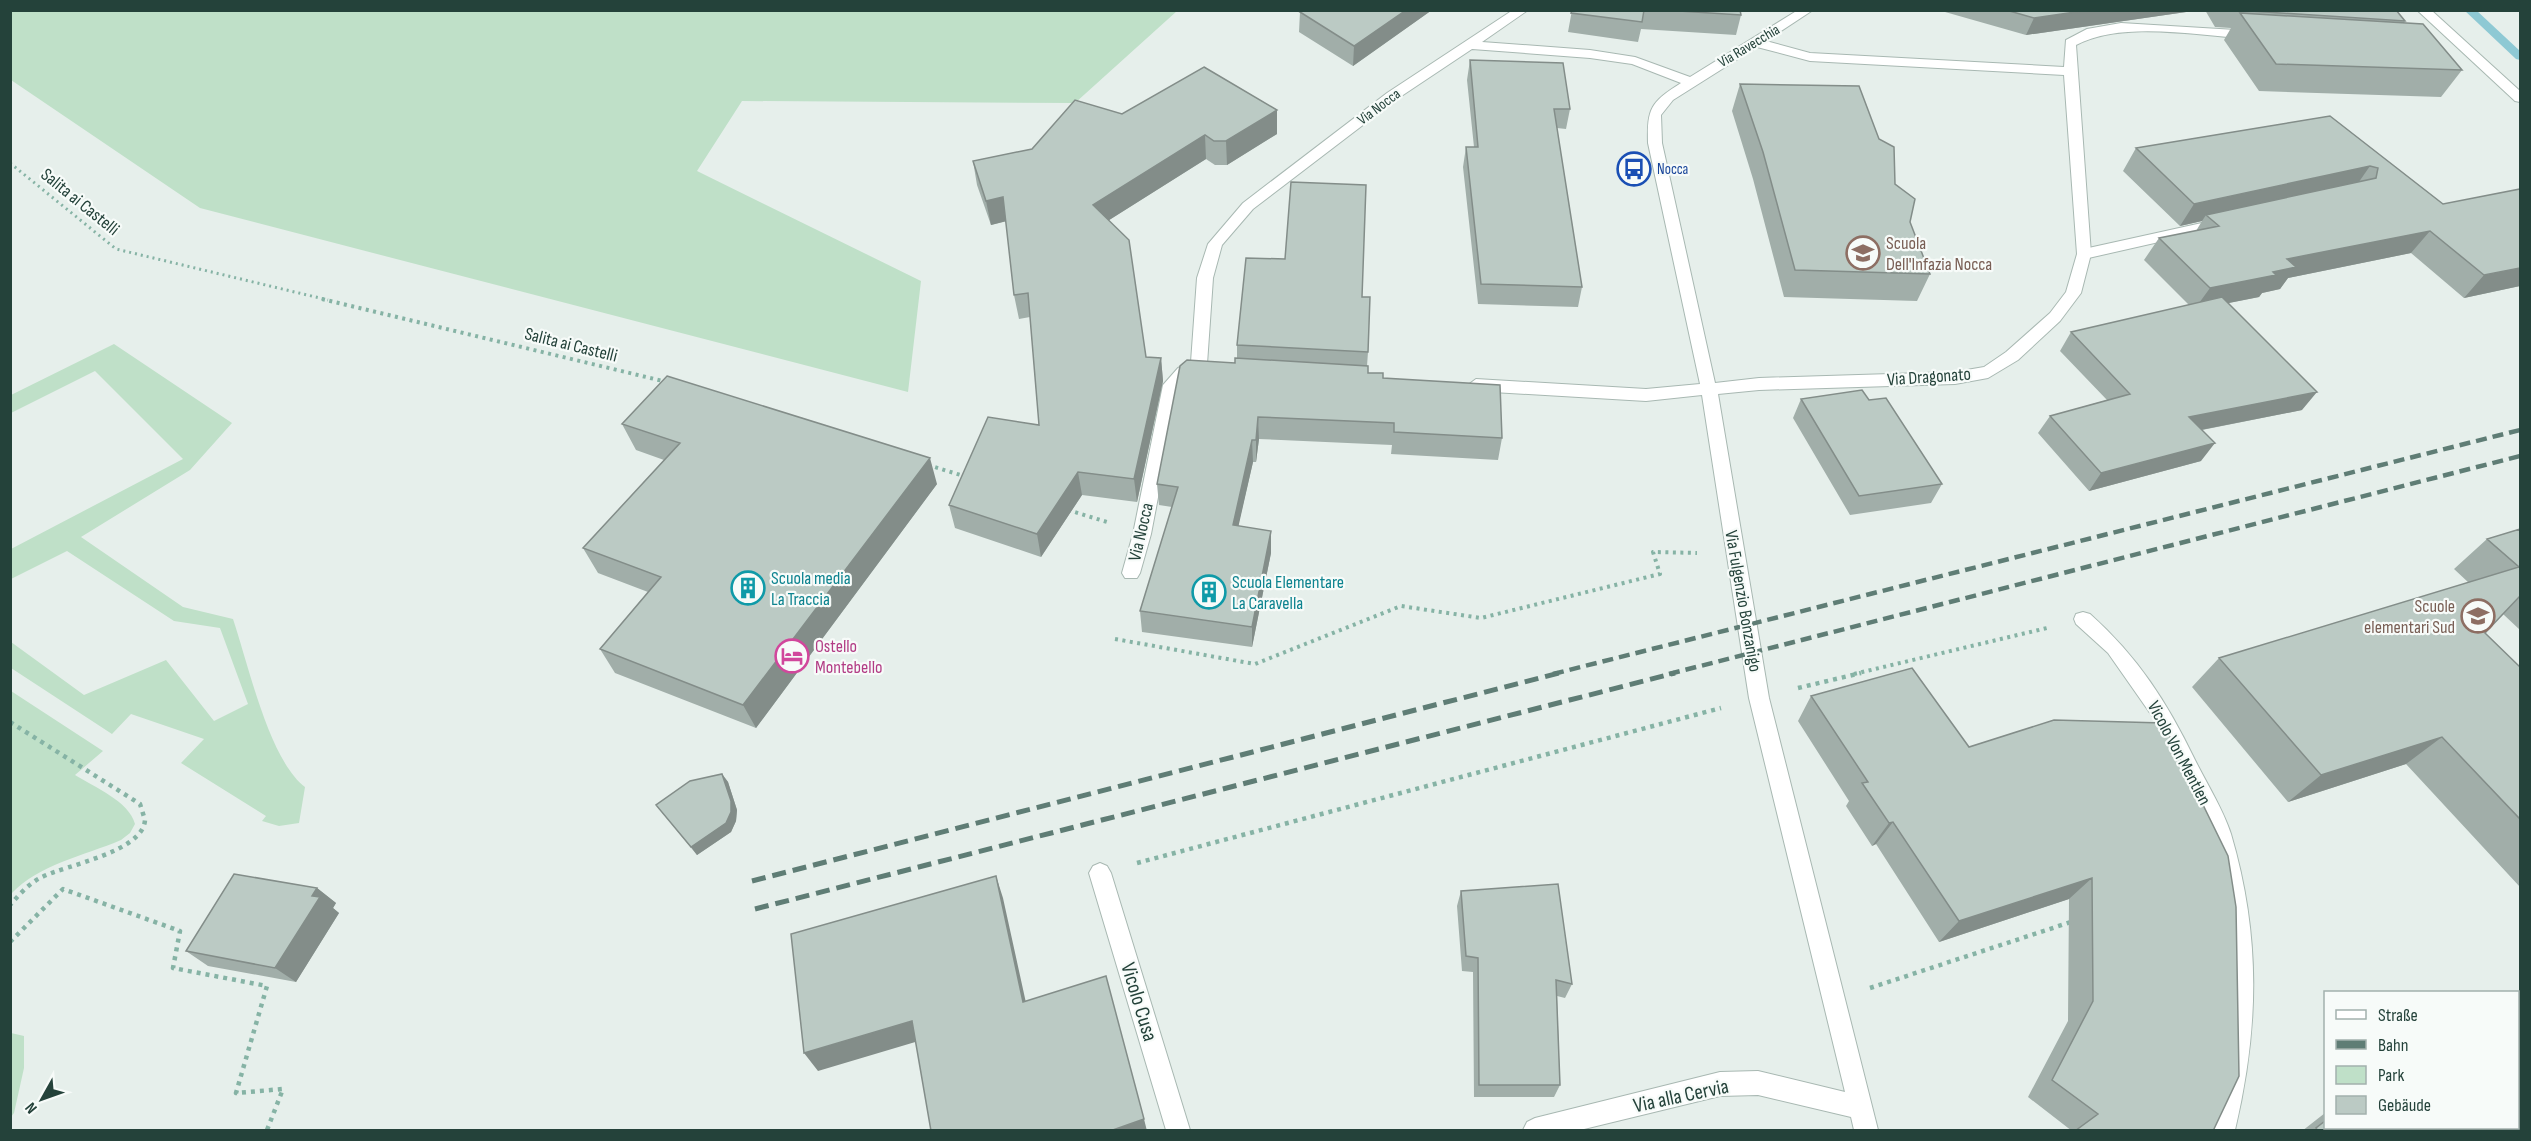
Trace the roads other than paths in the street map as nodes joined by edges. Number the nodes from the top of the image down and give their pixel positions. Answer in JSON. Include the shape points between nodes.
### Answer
{"nodes":[{"id":1,"x":1522,"y":10,"type":"edge"},
{"id":2,"x":1808,"y":10,"type":"edge"},
{"id":3,"x":2422,"y":10,"type":"edge"},
{"id":4,"x":2264,"y":36,"type":"edge"},
{"id":5,"x":1757,"y":42,"type":"junction"},
{"id":6,"x":1469,"y":45,"type":"junction"},
{"id":7,"x":2070,"y":71,"type":"junction"},
{"id":8,"x":1691,"y":82,"type":"junction"},
{"id":9,"x":2520,"y":98,"type":"edge"},
{"id":10,"x":2237,"y":220,"type":"edge"},
{"id":11,"x":2084,"y":254,"type":"junction"},
{"id":12,"x":1461,"y":385,"type":"edge"},
{"id":13,"x":1709,"y":390,"type":"junction"},
{"id":14,"x":1131,"y":573,"type":"dead end"},
{"id":15,"x":2083,"y":619,"type":"road end"},
{"id":16,"x":1100,"y":873,"type":"road end"},
{"id":17,"x":1864,"y":1119,"type":"edge"},
{"id":18,"x":1178,"y":1131,"type":"edge"},
{"id":19,"x":1535,"y":1131,"type":"edge"},
{"id":20,"x":2223,"y":1131,"type":"edge"}],
"edges":[{"from":1,"to":6,"type":"street","name":"Via Nocca"},
{"from":2,"to":5,"type":"street","name":"Via Ravecchia"},
{"from":3,"to":9,"type":"street"},
{"from":4,"to":7,"type":"street","name":"Via Dragonato","via":[[2121,27],[2091,32],[2070,43]]},
{"from":5,"to":7,"type":"street","via":[[1810,57]]},
{"from":5,"to":8,"type":"street","name":"Via Ravecchia"},
{"from":6,"to":8,"type":"street","via":[[1635,61]]},
{"from":6,"to":14,"type":"street","name":"Via Nocca","via":[[1392,96],[1248,206],[1215,244],[1205,278],[1206,367],[1184,372],[1171,385]]},
{"from":7,"to":11,"type":"street","name":"Via Dragonato"},
{"from":8,"to":13,"type":"street","name":"Via Fulgenzio Bonzanigo","via":[[1668,97],[1654,115],[1655,143]]},
{"from":10,"to":11,"type":"street"},
{"from":11,"to":13,"type":"street","name":"Via Dragonato","via":[[2073,293],[2055,317],[1988,372],[1955,378],[1759,384]]},
{"from":12,"to":13,"type":"street","via":[[1646,395]]},
{"from":13,"to":17,"type":"street","name":"Via Fulgenzio Bonzanigo","via":[[1759,698]]},
{"from":15,"to":20,"type":"street","name":"Vicolo Von Mentlen","via":[[2115,648],[2164,717],[2220,832],[2236,903],[2244,975],[2238,1061]]},
{"from":16,"to":18,"type":"street","name":"Vicolo Cusa"},
{"from":17,"to":19,"type":"street","name":"Via alla Cervia","via":[[1758,1083],[1720,1084]]}]}
